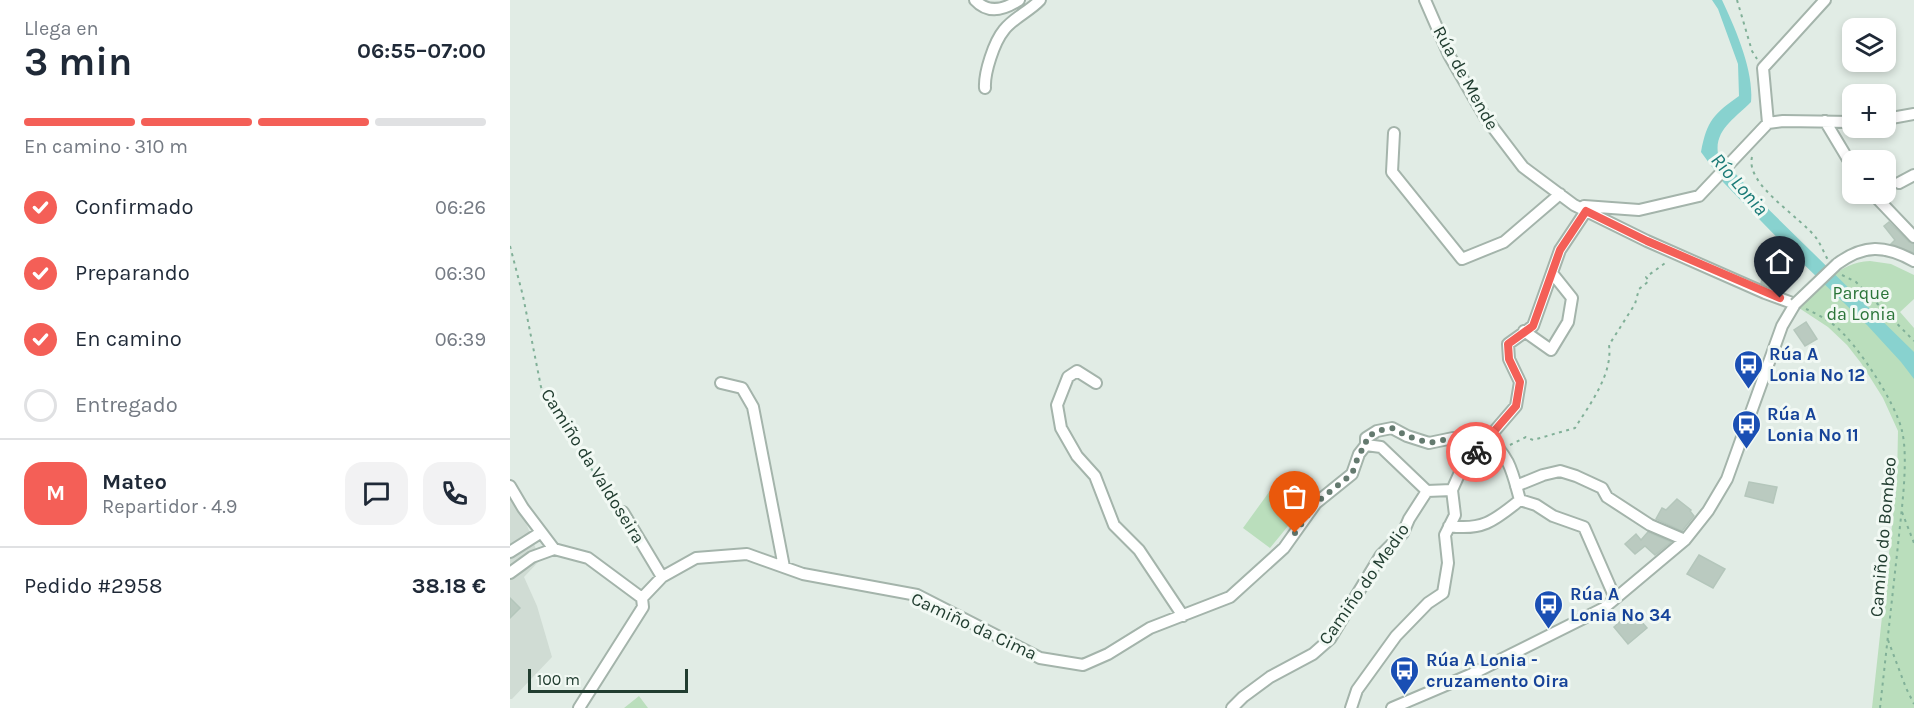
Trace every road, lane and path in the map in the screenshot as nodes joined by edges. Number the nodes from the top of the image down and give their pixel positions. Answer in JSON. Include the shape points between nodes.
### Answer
{"nodes":[{"id":1,"x":975,"y":0,"type":"edge"},
{"id":2,"x":1019,"y":0,"type":"edge"},
{"id":3,"x":1041,"y":0,"type":"edge"},
{"id":4,"x":1425,"y":0,"type":"edge"},
{"id":5,"x":1737,"y":0,"type":"edge"},
{"id":6,"x":1824,"y":0,"type":"edge"},
{"id":7,"x":1763,"y":68,"type":"junction"},
{"id":8,"x":985,"y":88,"type":"dead end"},
{"id":9,"x":1914,"y":114,"type":"edge"},
{"id":10,"x":1896,"y":117,"type":"edge"},
{"id":11,"x":1825,"y":121,"type":"junction"},
{"id":12,"x":1842,"y":122,"type":"edge"},
{"id":13,"x":1766,"y":125,"type":"junction"},
{"id":14,"x":1394,"y":133,"type":"dead end"},
{"id":15,"x":1842,"y":150,"type":"edge"},
{"id":16,"x":1753,"y":153,"type":"dead end"},
{"id":17,"x":1914,"y":175,"type":"edge"},
{"id":18,"x":1899,"y":183,"type":"dead end"},
{"id":19,"x":1560,"y":194,"type":"junction"},
{"id":20,"x":1883,"y":204,"type":"edge"},
{"id":21,"x":1574,"y":205,"type":"junction"},
{"id":22,"x":1586,"y":211,"type":"junction"},
{"id":23,"x":1914,"y":237,"type":"edge"},
{"id":24,"x":510,"y":246,"type":"edge"},
{"id":25,"x":1677,"y":254,"type":"junction"},
{"id":26,"x":1914,"y":261,"type":"edge"},
{"id":27,"x":1836,"y":266,"type":"junction"},
{"id":28,"x":1552,"y":273,"type":"junction"},
{"id":29,"x":1795,"y":304,"type":"junction"},
{"id":30,"x":1524,"y":332,"type":"junction"},
{"id":31,"x":1914,"y":341,"type":"edge"},
{"id":32,"x":721,"y":383,"type":"dead end"},
{"id":33,"x":1096,"y":383,"type":"dead end"},
{"id":34,"x":1487,"y":439,"type":"junction"},
{"id":35,"x":1366,"y":445,"type":"junction"},
{"id":36,"x":1501,"y":450,"type":"junction"},
{"id":37,"x":1476,"y":453,"type":"junction"},
{"id":38,"x":510,"y":486,"type":"edge"},
{"id":39,"x":1516,"y":486,"type":"junction"},
{"id":40,"x":1452,"y":490,"type":"junction"},
{"id":41,"x":1427,"y":491,"type":"junction"},
{"id":42,"x":1520,"y":500,"type":"junction"},
{"id":43,"x":622,"y":512,"type":"joint"},
{"id":44,"x":1902,"y":512,"type":"junction"},
{"id":45,"x":1449,"y":526,"type":"junction"},
{"id":46,"x":540,"y":533,"type":"junction"},
{"id":47,"x":1685,"y":540,"type":"junction"},
{"id":48,"x":1914,"y":543,"type":"edge"},
{"id":49,"x":554,"y":549,"type":"junction"},
{"id":50,"x":511,"y":550,"type":"edge"},
{"id":51,"x":784,"y":567,"type":"junction"},
{"id":52,"x":510,"y":573,"type":"edge"},
{"id":53,"x":662,"y":577,"type":"junction"},
{"id":54,"x":642,"y":598,"type":"junction"},
{"id":55,"x":1615,"y":598,"type":"junction"},
{"id":56,"x":1183,"y":616,"type":"junction"},
{"id":57,"x":1887,"y":638,"type":"junction"},
{"id":58,"x":1914,"y":704,"type":"edge"},
{"id":59,"x":579,"y":708,"type":"edge"},
{"id":60,"x":1232,"y":708,"type":"edge"},
{"id":61,"x":1351,"y":708,"type":"edge"},
{"id":62,"x":1392,"y":708,"type":"edge"},
{"id":63,"x":1880,"y":708,"type":"edge"}],
"edges":[{"from":1,"to":2,"type":"street","via":[[998,10]]},
{"from":3,"to":8,"type":"street","via":[[1004,29],[994,48]]},
{"from":4,"to":19,"type":"street","name":"Rúa de Mende","via":[[1449,55],[1485,117],[1524,167]]},
{"from":5,"to":7,"type":"path","via":[[1752,51]]},
{"from":6,"to":7,"type":"street"},
{"from":7,"to":13,"type":"street"},
{"from":9,"to":10,"type":"street"},
{"from":11,"to":12,"type":"street"},
{"from":11,"to":13,"type":"street"},
{"from":11,"to":15,"type":"street"},
{"from":13,"to":21,"type":"street","via":[[1699,196],[1639,210]]},
{"from":14,"to":19,"type":"street","via":[[1392,172],[1462,259],[1504,242]]},
{"from":16,"to":27,"type":"path","via":[[1750,164],[1758,181],[1816,239],[1827,259]]},
{"from":17,"to":18,"type":"street"},
{"from":19,"to":21,"type":"street","name":"Rúa de Mende"},
{"from":20,"to":23,"type":"street"},
{"from":21,"to":22,"type":"street","name":"Rúa de Mende"},
{"from":22,"to":25,"type":"street","name":"Rúa de Mende"},
{"from":22,"to":28,"type":"street","via":[[1560,250]]},
{"from":24,"to":43,"type":"path","name":"Camiño da Valdoseira","via":[[541,387],[610,499]]},
{"from":25,"to":29,"type":"street","name":"Rúa de Mende"},
{"from":25,"to":36,"type":"path","via":[[1646,276],[1649,281],[1639,289],[1635,304],[1609,345],[1603,379],[1575,428],[1533,440],[1526,437]]},
{"from":26,"to":27,"type":"street","via":[[1893,252],[1871,249],[1859,250]]},
{"from":27,"to":29,"type":"street","bridge":true},
{"from":27,"to":31,"type":"path"},
{"from":28,"to":30,"type":"street","via":[[1533,326]]},
{"from":28,"to":30,"type":"street","via":[[1572,298],[1568,322],[1551,350]]},
{"from":29,"to":44,"type":"path","name":"Camiño do Bombeo","via":[[1833,324],[1848,338],[1889,399],[1902,430]]},
{"from":29,"to":47,"type":"street","via":[[1782,326],[1726,479]]},
{"from":30,"to":34,"type":"street","via":[[1508,344],[1509,359],[1520,382],[1516,406]]},
{"from":32,"to":51,"type":"street","via":[[742,388],[753,407]]},
{"from":33,"to":56,"type":"street","via":[[1077,371],[1068,377],[1057,405],[1061,428],[1077,456],[1095,476],[1114,525],[1139,550]]},
{"from":34,"to":36,"type":"street"},
{"from":34,"to":37,"type":"street"},
{"from":35,"to":37,"type":"street","via":[[1366,438],[1392,428],[1429,443],[1453,438]]},
{"from":35,"to":41,"type":"street","via":[[1381,447]]},
{"from":35,"to":56,"type":"street","name":"Camiño da Cima","via":[[1352,474],[1316,503],[1284,548],[1230,597]]},
{"from":36,"to":39,"type":"street"},
{"from":37,"to":40,"type":"street","via":[[1461,470]]},
{"from":38,"to":46,"type":"street"},
{"from":39,"to":42,"type":"street"},
{"from":39,"to":47,"type":"street","via":[[1560,471],[1576,476],[1602,488],[1607,496],[1650,525]]},
{"from":40,"to":41,"type":"street"},
{"from":40,"to":45,"type":"street","via":[[1455,514]]},
{"from":41,"to":60,"type":"street","name":"Camiño do Medio","via":[[1403,533],[1381,555],[1330,639],[1313,654],[1270,677]]},
{"from":42,"to":45,"type":"street","via":[[1494,521],[1467,528]]},
{"from":42,"to":55,"type":"street","via":[[1584,527]]},
{"from":43,"to":53,"type":"street","name":"Camiño da Valdoseira"},
{"from":44,"to":48,"type":"path"},
{"from":44,"to":57,"type":"path","name":"Camiño do Bombeo"},
{"from":45,"to":61,"type":"street","via":[[1445,535],[1448,563],[1443,593],[1396,636],[1357,690]]},
{"from":46,"to":49,"type":"street"},
{"from":46,"to":50,"type":"street"},
{"from":47,"to":55,"type":"street"},
{"from":49,"to":52,"type":"street","via":[[532,557]]},
{"from":49,"to":54,"type":"street","via":[[588,558]]},
{"from":51,"to":53,"type":"street","name":"Camiño da Cima","via":[[747,554],[696,558]]},
{"from":51,"to":56,"type":"street","name":"Camiño da Cima","via":[[917,595],[1040,658],[1062,663],[1083,665],[1150,628]]},
{"from":53,"to":54,"type":"street","name":"Camiño da Cima"},
{"from":54,"to":59,"type":"street","name":"Camiño da Cima","via":[[643,607]]},
{"from":55,"to":62,"type":"street","via":[[1604,608],[1472,675]]},
{"from":57,"to":58,"type":"path"},
{"from":57,"to":63,"type":"path","name":"Camiño do Bombeo"}]}
